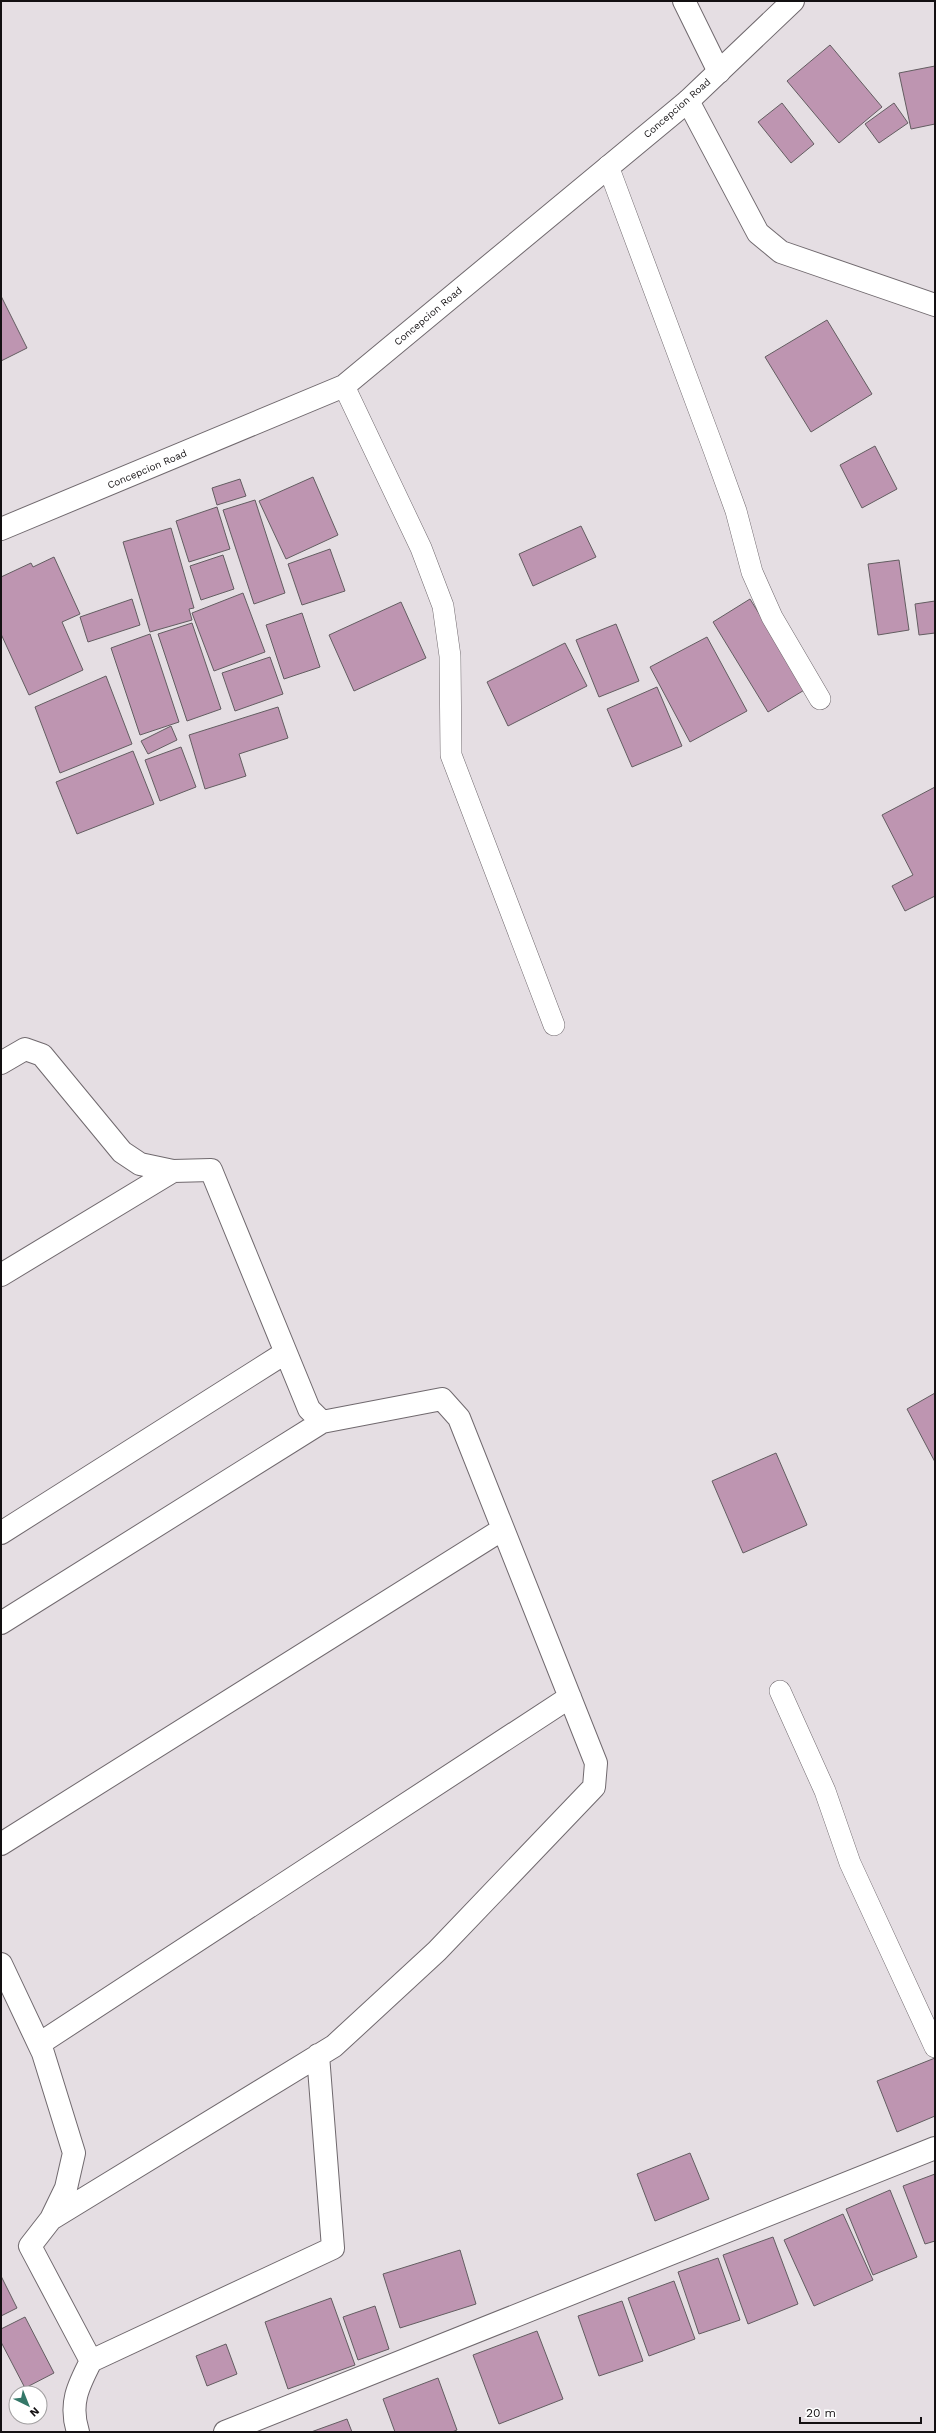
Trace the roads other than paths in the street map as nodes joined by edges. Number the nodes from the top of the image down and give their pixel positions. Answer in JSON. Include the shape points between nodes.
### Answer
{"nodes":[{"id":1,"x":684,"y":1,"type":"edge"},
{"id":2,"x":793,"y":1,"type":"edge"},
{"id":3,"x":719,"y":72,"type":"junction"},
{"id":4,"x":688,"y":101,"type":"junction"},
{"id":5,"x":608,"y":166,"type":"junction"},
{"id":6,"x":935,"y":305,"type":"edge"},
{"id":7,"x":344,"y":386,"type":"junction"},
{"id":8,"x":1,"y":529,"type":"edge"},
{"id":9,"x":820,"y":699,"type":"dead end"},
{"id":10,"x":554,"y":1025,"type":"dead end"},
{"id":11,"x":1,"y":1063,"type":"edge"},
{"id":12,"x":174,"y":1171,"type":"junction"},
{"id":13,"x":1,"y":1275,"type":"edge"},
{"id":14,"x":285,"y":1353,"type":"junction"},
{"id":15,"x":322,"y":1422,"type":"junction"},
{"id":16,"x":503,"y":1529,"type":"junction"},
{"id":17,"x":1,"y":1533,"type":"edge"},
{"id":18,"x":1,"y":1623,"type":"edge"},
{"id":19,"x":780,"y":1691,"type":"dead end"},
{"id":20,"x":570,"y":1697,"type":"junction"},
{"id":21,"x":1,"y":1844,"type":"edge"},
{"id":22,"x":1,"y":1964,"type":"edge"},
{"id":23,"x":8,"y":1997,"type":"edge"},
{"id":24,"x":39,"y":2044,"type":"junction"},
{"id":25,"x":935,"y":2047,"type":"edge"},
{"id":26,"x":318,"y":2055,"type":"junction"},
{"id":27,"x":935,"y":2148,"type":"edge"},
{"id":28,"x":51,"y":2219,"type":"junction"},
{"id":29,"x":91,"y":2361,"type":"junction"},
{"id":30,"x":78,"y":2432,"type":"edge"},
{"id":31,"x":226,"y":2432,"type":"edge"}],
"edges":[{"from":1,"to":3,"type":"street"},
{"from":2,"to":3,"type":"street","name":"Concepcion Road"},
{"from":3,"to":4,"type":"street","name":"Concepcion Road"},
{"from":4,"to":5,"type":"street","name":"Concepcion Road"},
{"from":4,"to":6,"type":"street","via":[[758,233],[781,252]]},
{"from":5,"to":7,"type":"street","name":"Concepcion Road"},
{"from":5,"to":9,"type":"lane","via":[[736,511],[752,572],[772,617]]},
{"from":7,"to":8,"type":"street","name":"Concepcion Road"},
{"from":7,"to":10,"type":"lane","via":[[421,548],[443,606],[450,656],[451,756]]},
{"from":11,"to":12,"type":"street","via":[[25,1049],[42,1055],[122,1152],[140,1164]]},
{"from":12,"to":13,"type":"street"},
{"from":12,"to":14,"type":"street","via":[[211,1170]]},
{"from":14,"to":15,"type":"street","via":[[309,1409]]},
{"from":14,"to":17,"type":"street"},
{"from":15,"to":16,"type":"street","via":[[442,1399],[459,1418]]},
{"from":15,"to":18,"type":"street"},
{"from":16,"to":20,"type":"street"},
{"from":16,"to":21,"type":"street"},
{"from":19,"to":25,"type":"lane","via":[[825,1791],[850,1863]]},
{"from":20,"to":24,"type":"street"},
{"from":20,"to":26,"type":"street","via":[[596,1762],[594,1787],[437,1951],[334,2046]]},
{"from":22,"to":23,"type":"street"},
{"from":23,"to":24,"type":"street"},
{"from":24,"to":28,"type":"street","via":[[74,2153],[66,2188]]},
{"from":26,"to":28,"type":"street"},
{"from":26,"to":29,"type":"street","via":[[333,2248]]},
{"from":27,"to":31,"type":"street"},
{"from":28,"to":29,"type":"street","via":[[30,2246]]},
{"from":29,"to":30,"type":"street","via":[[78,2385],[73,2416]]}]}
